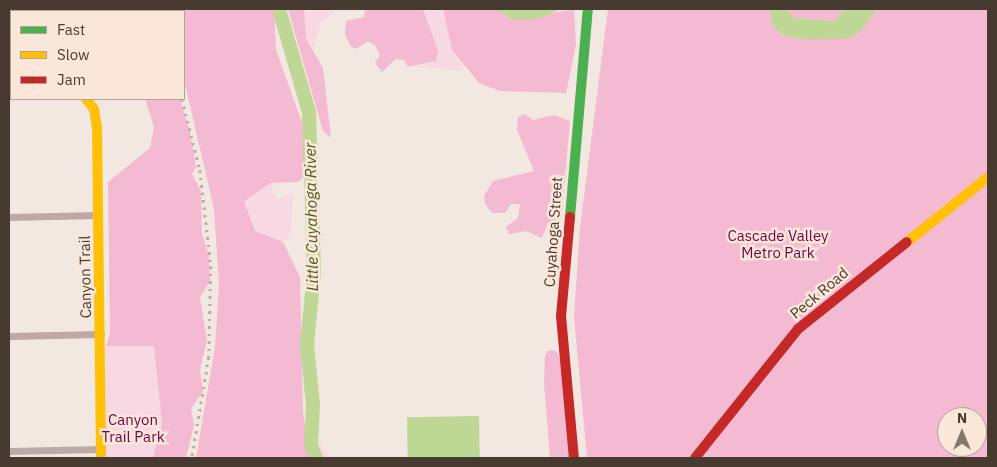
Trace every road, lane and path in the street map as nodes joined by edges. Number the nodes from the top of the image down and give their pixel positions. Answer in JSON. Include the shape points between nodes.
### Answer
{"nodes":[{"id":1,"x":588,"y":9,"type":"edge"},
{"id":2,"x":87,"y":100,"type":"edge"},
{"id":3,"x":988,"y":176,"type":"edge"},
{"id":4,"x":99,"y":214,"type":"junction"},
{"id":5,"x":9,"y":217,"type":"edge"},
{"id":6,"x":101,"y":334,"type":"junction"},
{"id":7,"x":9,"y":336,"type":"edge"},
{"id":8,"x":9,"y":451,"type":"edge"},
{"id":9,"x":101,"y":454,"type":"edge"},
{"id":10,"x":574,"y":458,"type":"edge"},
{"id":11,"x":695,"y":458,"type":"edge"}],
"edges":[{"from":1,"to":10,"type":"street","name":"Cuyahoga Street","via":[[562,316]]},
{"from":2,"to":4,"type":"street","name":"Canyon Trail","via":[[96,115]]},
{"from":3,"to":11,"type":"street","name":"Peck Road","via":[[798,329]]},
{"from":4,"to":5,"type":"street"},
{"from":4,"to":6,"type":"street","name":"Canyon Trail"},
{"from":6,"to":7,"type":"street"},
{"from":6,"to":9,"type":"street","name":"Canyon Trail"},
{"from":8,"to":9,"type":"street"}]}
